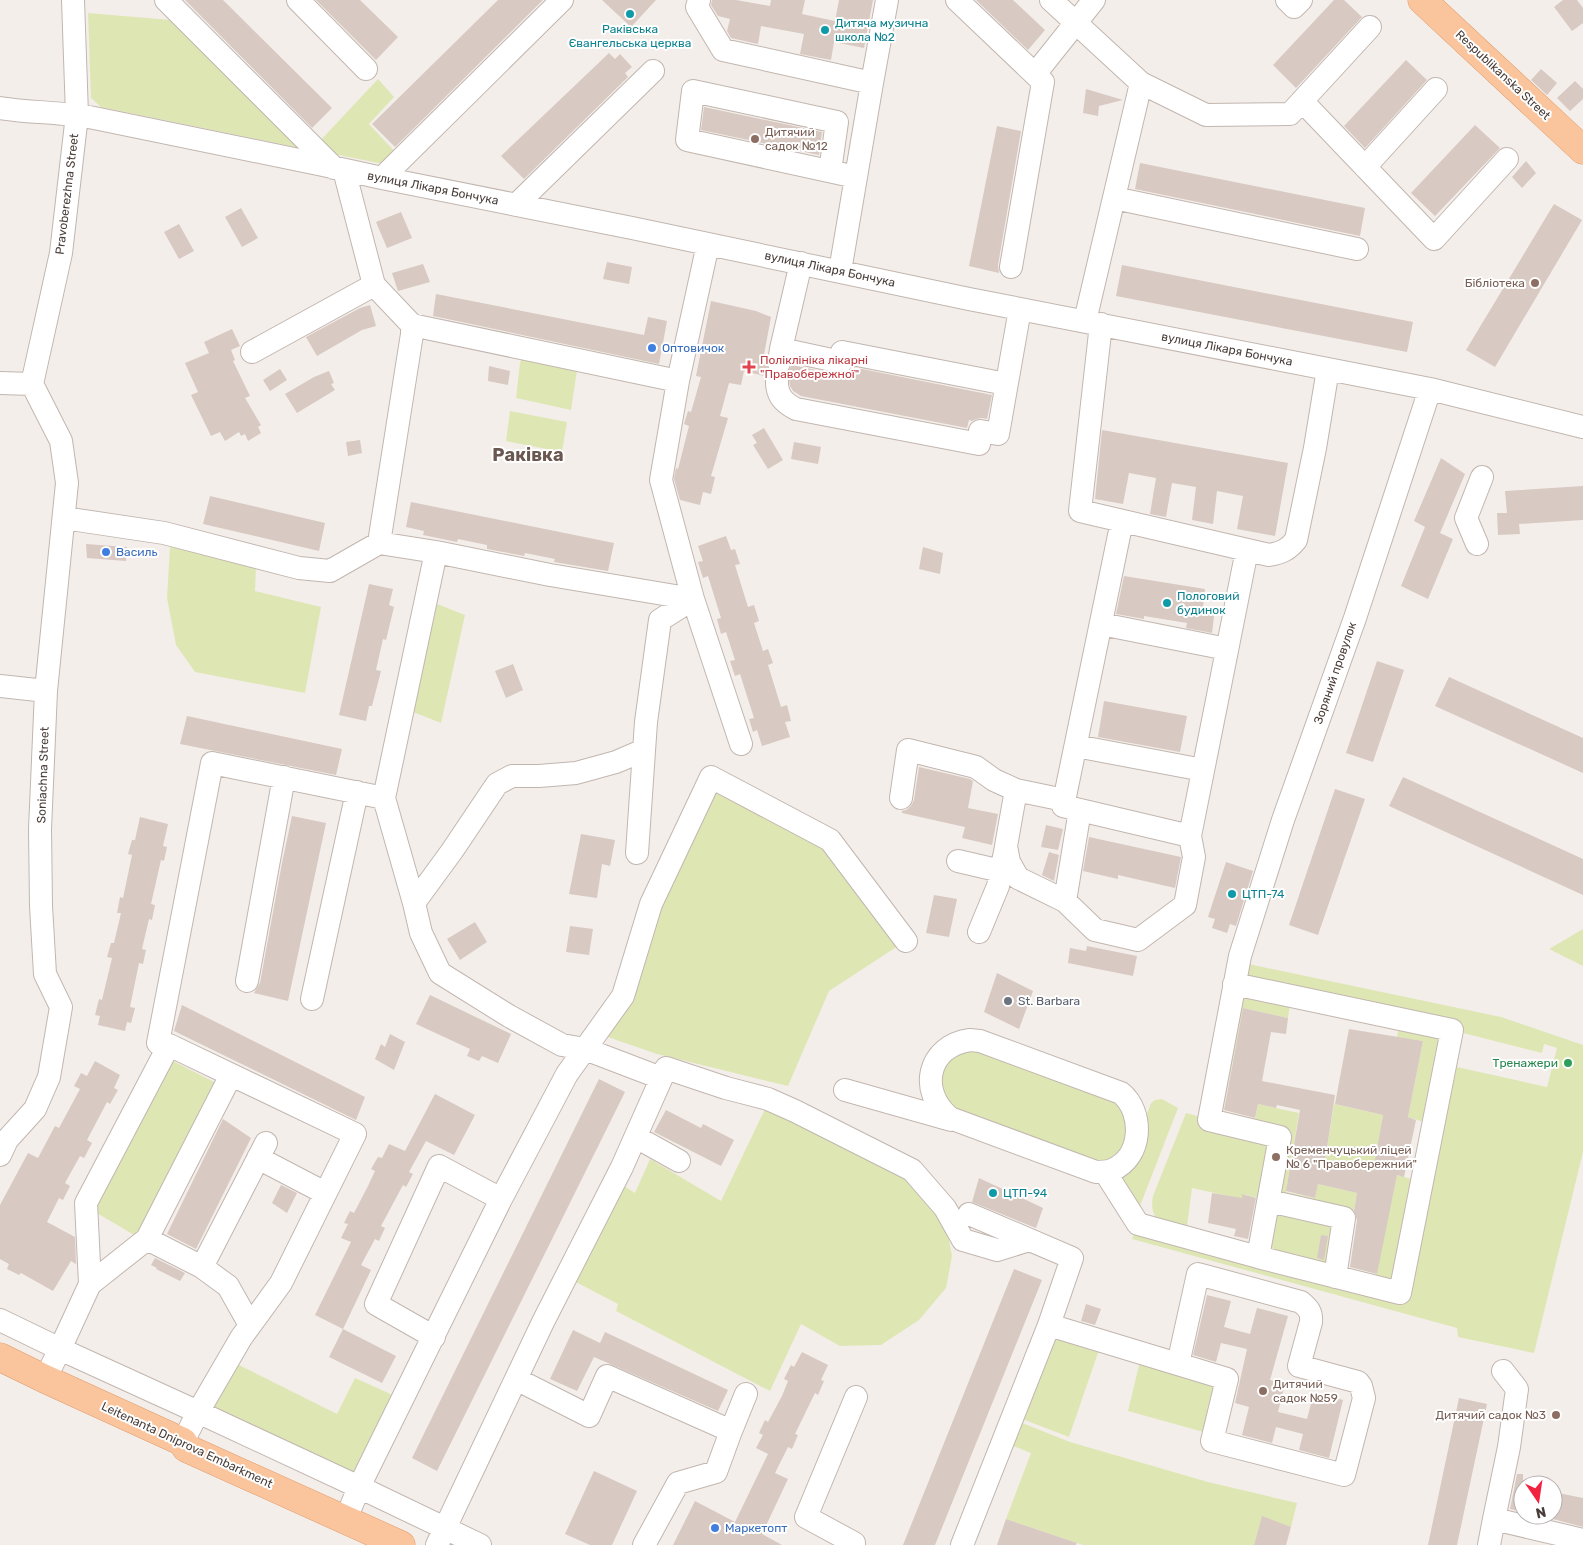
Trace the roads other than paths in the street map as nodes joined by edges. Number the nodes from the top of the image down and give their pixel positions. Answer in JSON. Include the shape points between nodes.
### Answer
{"nodes":[{"id":1,"x":166,"y":0,"type":"edge"},
{"id":2,"x":298,"y":0,"type":"edge"},
{"id":3,"x":562,"y":0,"type":"edge"},
{"id":4,"x":698,"y":0,"type":"edge"},
{"id":5,"x":887,"y":0,"type":"edge"},
{"id":6,"x":957,"y":0,"type":"edge"},
{"id":7,"x":1051,"y":0,"type":"edge"},
{"id":8,"x":1094,"y":0,"type":"edge"},
{"id":9,"x":1287,"y":0,"type":"edge"},
{"id":10,"x":1301,"y":0,"type":"edge"},
{"id":11,"x":1422,"y":0,"type":"edge"},
{"id":12,"x":74,"y":1,"type":"edge"},
{"id":13,"x":1076,"y":23,"type":"junction"},
{"id":14,"x":1370,"y":28,"type":"dead end"},
{"id":15,"x":366,"y":69,"type":"dead end"},
{"id":16,"x":653,"y":71,"type":"dead end"},
{"id":17,"x":1035,"y":74,"type":"junction"},
{"id":18,"x":872,"y":83,"type":"junction"},
{"id":19,"x":1141,"y":83,"type":"junction"},
{"id":20,"x":1436,"y":89,"type":"dead end"},
{"id":21,"x":1302,"y":101,"type":"junction"},
{"id":22,"x":0,"y":108,"type":"edge"},
{"id":23,"x":26,"y":112,"type":"junction"},
{"id":24,"x":76,"y":115,"type":"junction"},
{"id":25,"x":0,"y":121,"type":"edge"},
{"id":26,"x":1583,"y":150,"type":"edge"},
{"id":27,"x":1507,"y":159,"type":"dead end"},
{"id":28,"x":1365,"y":168,"type":"junction"},
{"id":29,"x":339,"y":169,"type":"junction"},
{"id":30,"x":830,"y":171,"type":"junction"},
{"id":31,"x":856,"y":177,"type":"junction"},
{"id":32,"x":382,"y":178,"type":"junction"},
{"id":33,"x":1114,"y":198,"type":"junction"},
{"id":34,"x":516,"y":205,"type":"junction"},
{"id":35,"x":708,"y":244,"type":"junction"},
{"id":36,"x":1357,"y":249,"type":"dead end"},
{"id":37,"x":801,"y":263,"type":"junction"},
{"id":38,"x":1011,"y":267,"type":"dead end"},
{"id":39,"x":840,"y":271,"type":"junction"},
{"id":40,"x":374,"y":285,"type":"junction"},
{"id":41,"x":1020,"y":309,"type":"junction"},
{"id":42,"x":1093,"y":323,"type":"junction"},
{"id":43,"x":412,"y":325,"type":"junction"},
{"id":44,"x":252,"y":352,"type":"dead end"},
{"id":45,"x":779,"y":364,"type":"junction"},
{"id":46,"x":1328,"y":369,"type":"junction"},
{"id":47,"x":678,"y":381,"type":"junction"},
{"id":48,"x":0,"y":383,"type":"edge"},
{"id":49,"x":32,"y":384,"type":"junction"},
{"id":50,"x":1006,"y":384,"type":"junction"},
{"id":51,"x":1430,"y":389,"type":"junction"},
{"id":52,"x":1583,"y":427,"type":"edge"},
{"id":53,"x":1482,"y":477,"type":"dead end"},
{"id":54,"x":64,"y":518,"type":"junction"},
{"id":55,"x":1122,"y":521,"type":"junction"},
{"id":56,"x":379,"y":543,"type":"junction"},
{"id":57,"x":1477,"y":544,"type":"dead end"},
{"id":58,"x":1247,"y":550,"type":"junction"},
{"id":59,"x":436,"y":552,"type":"junction"},
{"id":60,"x":692,"y":599,"type":"junction"},
{"id":61,"x":1101,"y":624,"type":"junction"},
{"id":62,"x":1227,"y":649,"type":"junction"},
{"id":63,"x":0,"y":686,"type":"edge"},
{"id":64,"x":46,"y":691,"type":"junction"},
{"id":65,"x":741,"y":744,"type":"dead end"},
{"id":66,"x":1076,"y":746,"type":"junction"},
{"id":67,"x":644,"y":750,"type":"junction"},
{"id":68,"x":1203,"y":770,"type":"junction"},
{"id":69,"x":284,"y":777,"type":"junction"},
{"id":70,"x":1016,"y":790,"type":"junction"},
{"id":71,"x":357,"y":792,"type":"junction"},
{"id":72,"x":384,"y":798,"type":"junction"},
{"id":73,"x":901,"y":798,"type":"dead end"},
{"id":74,"x":1072,"y":805,"type":"junction"},
{"id":75,"x":1190,"y":836,"type":"junction"},
{"id":76,"x":1006,"y":846,"type":"junction"},
{"id":77,"x":637,"y":853,"type":"dead end"},
{"id":78,"x":958,"y":862,"type":"dead end"},
{"id":79,"x":1001,"y":871,"type":"junction"},
{"id":80,"x":1065,"y":901,"type":"junction"},
{"id":81,"x":414,"y":903,"type":"junction"},
{"id":82,"x":979,"y":932,"type":"dead end"},
{"id":83,"x":906,"y":941,"type":"dead end"},
{"id":84,"x":247,"y":981,"type":"dead end"},
{"id":85,"x":1234,"y":984,"type":"junction"},
{"id":86,"x":312,"y":999,"type":"dead end"},
{"id":87,"x":169,"y":1045,"type":"junction"},
{"id":88,"x":585,"y":1049,"type":"junction"},
{"id":89,"x":231,"y":1075,"type":"junction"},
{"id":90,"x":661,"y":1078,"type":"junction"},
{"id":91,"x":845,"y":1090,"type":"dead end"},
{"id":92,"x":957,"y":1122,"type":"junction"},
{"id":93,"x":636,"y":1137,"type":"junction"},
{"id":94,"x":0,"y":1155,"type":"edge"},
{"id":95,"x":680,"y":1162,"type":"dead end"},
{"id":96,"x":1105,"y":1172,"type":"junction"},
{"id":97,"x":325,"y":1193,"type":"junction"},
{"id":98,"x":501,"y":1199,"type":"junction"},
{"id":99,"x":1269,"y":1201,"type":"junction"},
{"id":100,"x":969,"y":1214,"type":"dead end"},
{"id":101,"x":147,"y":1239,"type":"junction"},
{"id":102,"x":1029,"y":1240,"type":"junction"},
{"id":103,"x":1258,"y":1256,"type":"junction"},
{"id":104,"x":202,"y":1267,"type":"junction"},
{"id":105,"x":1335,"y":1277,"type":"junction"},
{"id":106,"x":90,"y":1284,"type":"junction"},
{"id":107,"x":0,"y":1320,"type":"edge"},
{"id":108,"x":250,"y":1325,"type":"junction"},
{"id":109,"x":1049,"y":1326,"type":"junction"},
{"id":110,"x":434,"y":1338,"type":"junction"},
{"id":111,"x":60,"y":1348,"type":"junction"},
{"id":112,"x":0,"y":1357,"type":"edge"},
{"id":113,"x":1178,"y":1364,"type":"junction"},
{"id":114,"x":1503,"y":1371,"type":"dead end"},
{"id":115,"x":516,"y":1379,"type":"junction"},
{"id":116,"x":45,"y":1380,"type":"junction"},
{"id":117,"x":746,"y":1394,"type":"dead end"},
{"id":118,"x":856,"y":1397,"type":"dead end"},
{"id":119,"x":198,"y":1412,"type":"junction"},
{"id":120,"x":731,"y":1431,"type":"junction"},
{"id":121,"x":183,"y":1442,"type":"junction"},
{"id":122,"x":359,"y":1487,"type":"junction"},
{"id":123,"x":346,"y":1519,"type":"junction"},
{"id":124,"x":1494,"y":1519,"type":"junction"},
{"id":125,"x":441,"y":1537,"type":"edge"},
{"id":126,"x":1583,"y":1540,"type":"edge"},
{"id":127,"x":968,"y":1543,"type":"edge"},
{"id":128,"x":401,"y":1545,"type":"edge"},
{"id":129,"x":480,"y":1545,"type":"edge"},
{"id":130,"x":644,"y":1545,"type":"edge"},
{"id":131,"x":854,"y":1545,"type":"edge"},
{"id":132,"x":1489,"y":1545,"type":"edge"}],
"edges":[{"from":1,"to":29,"type":"street"},
{"from":2,"to":15,"type":"street"},
{"from":3,"to":32,"type":"street"},
{"from":4,"to":18,"type":"street","via":[[698,6],[723,50]]},
{"from":5,"to":18,"type":"street"},
{"from":6,"to":17,"type":"street"},
{"from":7,"to":13,"type":"street"},
{"from":8,"to":13,"type":"street"},
{"from":9,"to":10,"type":"street","via":[[1294,7]]},
{"from":11,"to":26,"type":"main road","name":"Respublikanska Street"},
{"from":12,"to":24,"type":"street","name":"Pravoberezhna Street"},
{"from":13,"to":17,"type":"street"},
{"from":13,"to":19,"type":"street"},
{"from":14,"to":21,"type":"street"},
{"from":16,"to":34,"type":"street"},
{"from":17,"to":38,"type":"street","via":[[1043,82]]},
{"from":18,"to":31,"type":"street"},
{"from":19,"to":21,"type":"street","via":[[1206,115],[1290,114]]},
{"from":19,"to":33,"type":"street"},
{"from":20,"to":28,"type":"street"},
{"from":21,"to":28,"type":"street"},
{"from":22,"to":23,"type":"street","name":"вулиця Лікаря Бончука"},
{"from":23,"to":24,"type":"street","name":"вулиця Лікаря Бончука"},
{"from":23,"to":25,"type":"street"},
{"from":24,"to":29,"type":"street","name":"вулиця Лікаря Бончука"},
{"from":24,"to":49,"type":"street","name":"Pravoberezhna Street","via":[[61,253]]},
{"from":27,"to":28,"type":"street","via":[[1434,239]]},
{"from":29,"to":32,"type":"street","name":"вулиця Лікаря Бончука"},
{"from":29,"to":40,"type":"street"},
{"from":30,"to":30,"type":"street","via":[[687,140],[693,91],[837,122]]},
{"from":30,"to":31,"type":"street"},
{"from":31,"to":39,"type":"street"},
{"from":32,"to":34,"type":"street","name":"вулиця Лікаря Бончука"},
{"from":33,"to":36,"type":"street"},
{"from":33,"to":42,"type":"street"},
{"from":34,"to":35,"type":"street","name":"вулиця Лікаря Бончука"},
{"from":35,"to":37,"type":"street","name":"вулиця Лікаря Бончука"},
{"from":35,"to":47,"type":"street"},
{"from":37,"to":39,"type":"street","name":"вулиця Лікаря Бончука"},
{"from":37,"to":45,"type":"street"},
{"from":39,"to":41,"type":"street","name":"вулиця Лікаря Бончука"},
{"from":40,"to":43,"type":"street"},
{"from":40,"to":44,"type":"street"},
{"from":41,"to":42,"type":"street","name":"вулиця Лікаря Бончука"},
{"from":41,"to":50,"type":"street"},
{"from":42,"to":46,"type":"street","name":"вулиця Лікаря Бончука"},
{"from":42,"to":55,"type":"street","via":[[1080,511]]},
{"from":43,"to":47,"type":"street"},
{"from":43,"to":56,"type":"street"},
{"from":45,"to":50,"type":"street","via":[[841,362],[842,352]]},
{"from":45,"to":50,"type":"street","via":[[776,387],[787,404],[796,409],[979,444],[980,430],[998,434]]},
{"from":46,"to":51,"type":"street","name":"вулиця Лікаря Бончука"},
{"from":46,"to":58,"type":"street","via":[[1296,540],[1290,548],[1279,553],[1269,555]]},
{"from":47,"to":60,"type":"street","via":[[661,480]]},
{"from":48,"to":49,"type":"street"},
{"from":49,"to":54,"type":"street","name":"Soniachna Street","via":[[61,441],[67,483]]},
{"from":51,"to":52,"type":"street","name":"вулиця Лікаря Бончука"},
{"from":51,"to":85,"type":"street","name":"Зоряний провулок","via":[[1355,618],[1283,820]]},
{"from":53,"to":57,"type":"street","via":[[1466,518]]},
{"from":54,"to":56,"type":"street","via":[[164,534],[298,568],[330,571]]},
{"from":54,"to":64,"type":"street","name":"Soniachna Street"},
{"from":55,"to":58,"type":"street"},
{"from":55,"to":61,"type":"street"},
{"from":56,"to":59,"type":"street"},
{"from":58,"to":62,"type":"street"},
{"from":59,"to":60,"type":"street"},
{"from":59,"to":72,"type":"street"},
{"from":60,"to":65,"type":"street"},
{"from":60,"to":67,"type":"street","via":[[660,620]]},
{"from":61,"to":62,"type":"street"},
{"from":61,"to":66,"type":"street"},
{"from":62,"to":68,"type":"street"},
{"from":63,"to":64,"type":"street"},
{"from":64,"to":94,"type":"street","name":"Soniachna Street","via":[[40,829],[41,906],[45,974],[61,1007],[50,1077],[35,1109],[7,1140]]},
{"from":66,"to":68,"type":"street"},
{"from":66,"to":74,"type":"street"},
{"from":67,"to":77,"type":"street"},
{"from":67,"to":81,"type":"street","via":[[576,773],[512,776],[497,784]]},
{"from":68,"to":75,"type":"street"},
{"from":69,"to":71,"type":"street"},
{"from":69,"to":84,"type":"street"},
{"from":69,"to":87,"type":"street","via":[[212,763],[158,1042]]},
{"from":70,"to":73,"type":"street","via":[[976,767],[908,750]]},
{"from":70,"to":74,"type":"street"},
{"from":70,"to":76,"type":"street"},
{"from":71,"to":72,"type":"street"},
{"from":71,"to":86,"type":"street"},
{"from":72,"to":81,"type":"street"},
{"from":74,"to":75,"type":"street"},
{"from":74,"to":80,"type":"street"},
{"from":75,"to":80,"type":"street","via":[[1194,857],[1185,905],[1138,940],[1095,930]]},
{"from":76,"to":79,"type":"street"},
{"from":76,"to":80,"type":"street","via":[[1009,862],[1018,878]]},
{"from":78,"to":79,"type":"street"},
{"from":79,"to":82,"type":"street"},
{"from":81,"to":88,"type":"street","via":[[421,933],[440,973],[562,1045]]},
{"from":83,"to":88,"type":"street","via":[[830,840],[711,777],[651,904],[623,996]]},
{"from":85,"to":99,"type":"street","name":"Зоряний провулок","via":[[1209,1120],[1280,1137]]},
{"from":85,"to":105,"type":"street","via":[[1452,1030],[1400,1293]]},
{"from":87,"to":89,"type":"street"},
{"from":87,"to":106,"type":"street","via":[[86,1203]]},
{"from":88,"to":90,"type":"street"},
{"from":88,"to":98,"type":"street","via":[[567,1074]]},
{"from":89,"to":97,"type":"street","via":[[355,1134]]},
{"from":89,"to":101,"type":"street"},
{"from":90,"to":93,"type":"street"},
{"from":90,"to":102,"type":"street","via":[[666,1068],[768,1099],[912,1170],[945,1208],[963,1240],[997,1250]]},
{"from":91,"to":92,"type":"street"},
{"from":92,"to":96,"type":"street","via":[[1096,1172]]},
{"from":92,"to":96,"type":"street","via":[[938,1106],[933,1096],[931,1085],[935,1062],[942,1052],[961,1041],[980,1041],[1121,1093],[1127,1099],[1138,1128],[1134,1145],[1126,1160]]},
{"from":93,"to":95,"type":"street"},
{"from":93,"to":115,"type":"street"},
{"from":96,"to":103,"type":"street","via":[[1138,1224]]},
{"from":97,"to":104,"type":"street","via":[[262,1150]]},
{"from":97,"to":108,"type":"street","via":[[280,1283]]},
{"from":98,"to":110,"type":"street"},
{"from":98,"to":110,"type":"street","via":[[439,1166],[376,1304]]},
{"from":99,"to":103,"type":"street"},
{"from":99,"to":105,"type":"street","via":[[1344,1218]]},
{"from":100,"to":102,"type":"street"},
{"from":101,"to":104,"type":"street"},
{"from":101,"to":106,"type":"street"},
{"from":102,"to":109,"type":"street","via":[[1072,1258]]},
{"from":103,"to":105,"type":"street"},
{"from":104,"to":108,"type":"street","via":[[228,1286]]},
{"from":106,"to":111,"type":"street"},
{"from":107,"to":111,"type":"street"},
{"from":108,"to":119,"type":"street"},
{"from":109,"to":113,"type":"street"},
{"from":109,"to":127,"type":"street"},
{"from":110,"to":122,"type":"street"},
{"from":111,"to":116,"type":"street"},
{"from":111,"to":119,"type":"street"},
{"from":112,"to":116,"type":"main road","name":"Leitenanta Dniprova Embarkment"},
{"from":113,"to":113,"type":"street","via":[[1227,1379],[1212,1441],[1344,1475],[1364,1392],[1358,1382],[1299,1366],[1312,1316],[1307,1306],[1198,1274]]},
{"from":114,"to":124,"type":"street","via":[[1517,1389]]},
{"from":115,"to":120,"type":"street","via":[[589,1416],[607,1376]]},
{"from":115,"to":125,"type":"street"},
{"from":116,"to":121,"type":"main road","name":"Leitenanta Dniprova Embarkment"},
{"from":117,"to":120,"type":"street"},
{"from":118,"to":131,"type":"street","via":[[806,1517]]},
{"from":119,"to":121,"type":"street"},
{"from":119,"to":122,"type":"street"},
{"from":120,"to":130,"type":"street","via":[[716,1472],[678,1483]]},
{"from":121,"to":123,"type":"main road","name":"Leitenanta Dniprova Embarkment","via":[[186,1448]]},
{"from":122,"to":123,"type":"street"},
{"from":122,"to":125,"type":"street"},
{"from":123,"to":128,"type":"main road","name":"Leitenanta Dniprova Embarkment"},
{"from":124,"to":126,"type":"street"},
{"from":124,"to":132,"type":"street"},
{"from":125,"to":129,"type":"street"}]}
